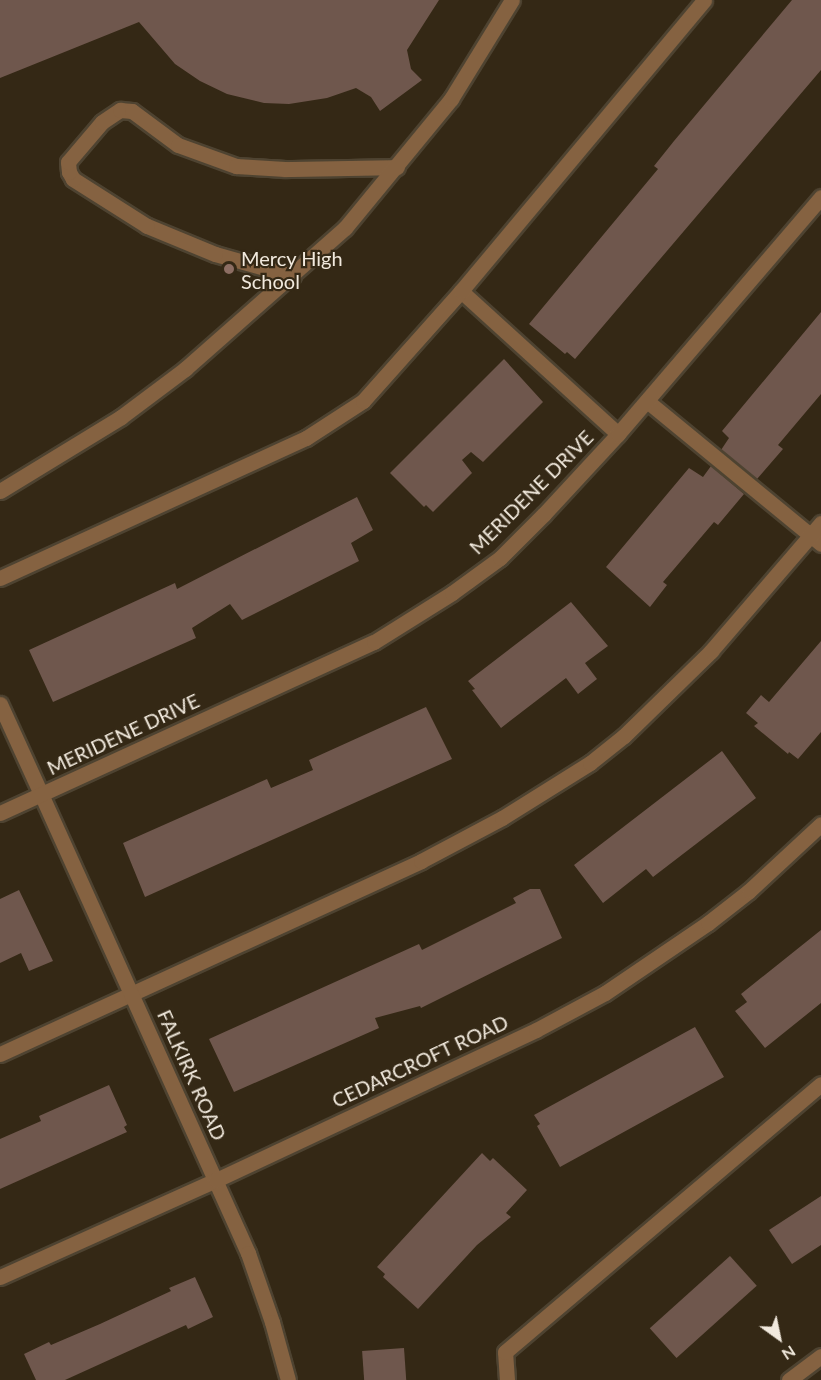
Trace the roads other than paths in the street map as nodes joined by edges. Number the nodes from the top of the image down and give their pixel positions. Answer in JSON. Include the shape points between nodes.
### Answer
{"nodes":[{"id":1,"x":512,"y":0,"type":"edge"},
{"id":2,"x":704,"y":0,"type":"edge"},
{"id":3,"x":397,"y":167,"type":"junction"},
{"id":4,"x":821,"y":197,"type":"edge"},
{"id":5,"x":293,"y":276,"type":"junction"},
{"id":6,"x":461,"y":291,"type":"junction"},
{"id":7,"x":647,"y":401,"type":"junction"},
{"id":8,"x":618,"y":434,"type":"junction"},
{"id":9,"x":0,"y":491,"type":"edge"},
{"id":10,"x":818,"y":534,"type":"edge"},
{"id":11,"x":0,"y":578,"type":"edge"},
{"id":12,"x":0,"y":704,"type":"edge"},
{"id":13,"x":41,"y":794,"type":"junction"},
{"id":14,"x":0,"y":813,"type":"edge"},
{"id":15,"x":821,"y":824,"type":"edge"},
{"id":16,"x":132,"y":995,"type":"junction"},
{"id":17,"x":0,"y":1054,"type":"edge"},
{"id":18,"x":821,"y":1084,"type":"edge"},
{"id":19,"x":216,"y":1180,"type":"junction"},
{"id":20,"x":0,"y":1277,"type":"edge"},
{"id":21,"x":821,"y":1356,"type":"edge"},
{"id":22,"x":286,"y":1379,"type":"edge"},
{"id":23,"x":507,"y":1380,"type":"edge"},
{"id":24,"x":789,"y":1380,"type":"edge"}],
"edges":[{"from":1,"to":3,"type":"street","via":[[452,99]]},
{"from":2,"to":6,"type":"street"},
{"from":3,"to":5,"type":"street","via":[[345,228]]},
{"from":3,"to":5,"type":"street","via":[[236,166],[178,145],[132,111],[120,110],[102,122],[68,162],[73,179],[147,226],[215,254]]},
{"from":4,"to":7,"type":"street","name":"MERIDENE DRIVE"},
{"from":5,"to":9,"type":"street","via":[[185,369],[121,417]]},
{"from":6,"to":8,"type":"street"},
{"from":6,"to":11,"type":"street","via":[[363,401],[341,418],[306,438]]},
{"from":7,"to":8,"type":"street","name":"MERIDENE DRIVE"},
{"from":7,"to":10,"type":"street"},
{"from":8,"to":13,"type":"street","name":"MERIDENE DRIVE","via":[[500,558],[442,600],[374,642]]},
{"from":10,"to":16,"type":"street","via":[[711,651],[624,736],[590,763],[502,818],[421,861]]},
{"from":12,"to":13,"type":"street","name":"FALKIRK ROAD"},
{"from":13,"to":14,"type":"street","name":"MERIDENE DRIVE"},
{"from":13,"to":16,"type":"street","name":"FALKIRK ROAD"},
{"from":15,"to":19,"type":"street","name":"CEDARCROFT ROAD","via":[[708,923],[605,993],[536,1030]]},
{"from":16,"to":17,"type":"street"},
{"from":16,"to":19,"type":"street","name":"FALKIRK ROAD"},
{"from":18,"to":23,"type":"street","via":[[505,1352]]},
{"from":19,"to":20,"type":"street","name":"CEDARCROFT ROAD"},
{"from":19,"to":22,"type":"street","name":"FALKIRK ROAD","via":[[248,1253],[272,1322]]},
{"from":21,"to":24,"type":"street"}]}
